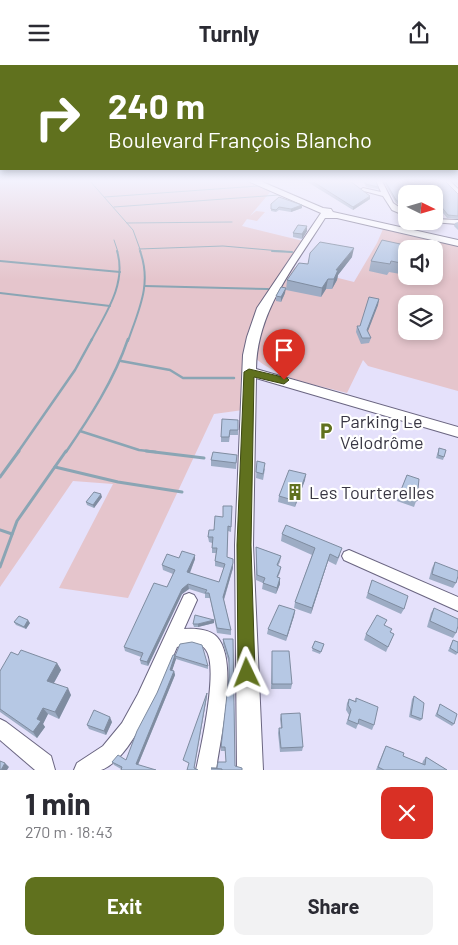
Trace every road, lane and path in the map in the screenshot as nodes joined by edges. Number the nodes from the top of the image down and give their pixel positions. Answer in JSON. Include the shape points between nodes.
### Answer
{"nodes":[{"id":1,"x":323,"y":214,"type":"edge"},
{"id":2,"x":328,"y":214,"type":"edge"},
{"id":3,"x":443,"y":221,"type":"edge"},
{"id":4,"x":458,"y":222,"type":"edge"},
{"id":5,"x":458,"y":243,"type":"edge"},
{"id":6,"x":249,"y":372,"type":"junction"},
{"id":7,"x":458,"y":432,"type":"edge"},
{"id":8,"x":349,"y":556,"type":"dead end"},
{"id":9,"x":189,"y":600,"type":"dead end"},
{"id":10,"x":458,"y":604,"type":"edge"},
{"id":11,"x":171,"y":641,"type":"junction"},
{"id":12,"x":0,"y":728,"type":"edge"},
{"id":13,"x":45,"y":770,"type":"edge"},
{"id":14,"x":84,"y":770,"type":"edge"},
{"id":15,"x":206,"y":770,"type":"edge"},
{"id":16,"x":250,"y":770,"type":"edge"}],
"edges":[{"from":1,"to":6,"type":"main road","via":[[263,308],[252,337]]},
{"from":2,"to":5,"type":"main road"},
{"from":3,"to":4,"type":"street"},
{"from":6,"to":7,"type":"main road"},
{"from":6,"to":16,"type":"main road","via":[[244,545]]},
{"from":8,"to":10,"type":"street"},
{"from":9,"to":11,"type":"street"},
{"from":11,"to":14,"type":"street","via":[[127,730],[110,752]]},
{"from":11,"to":15,"type":"street","via":[[192,636],[206,638],[217,654],[219,676]]},
{"from":12,"to":13,"type":"street","via":[[44,763]]}]}
